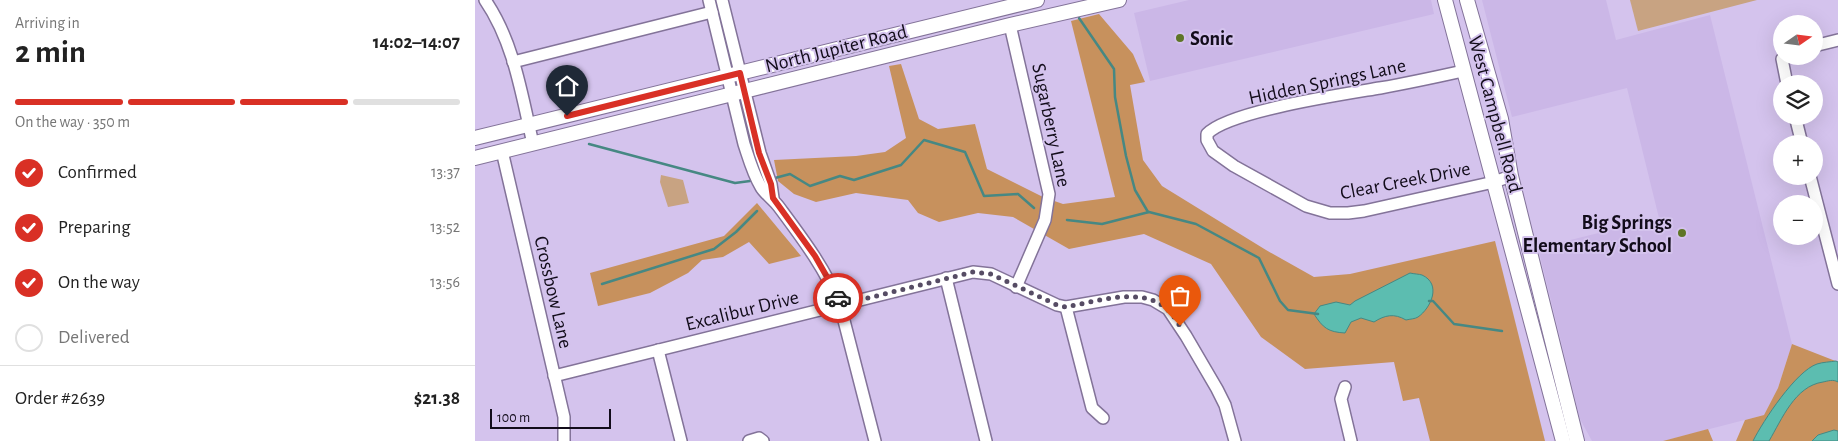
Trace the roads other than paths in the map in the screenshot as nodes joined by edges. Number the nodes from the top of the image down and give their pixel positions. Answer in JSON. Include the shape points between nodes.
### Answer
{"nodes":[{"id":1,"x":485,"y":0,"type":"edge"},
{"id":2,"x":709,"y":0,"type":"edge"},
{"id":3,"x":722,"y":0,"type":"edge"},
{"id":4,"x":1037,"y":0,"type":"edge"},
{"id":5,"x":1119,"y":0,"type":"edge"},
{"id":6,"x":1445,"y":0,"type":"edge"},
{"id":7,"x":1467,"y":0,"type":"edge"},
{"id":8,"x":1082,"y":4,"type":"edge"},
{"id":9,"x":712,"y":12,"type":"junction"},
{"id":10,"x":1010,"y":25,"type":"junction"},
{"id":11,"x":915,"y":30,"type":"junction"},
{"id":12,"x":1838,"y":40,"type":"edge"},
{"id":13,"x":1823,"y":44,"type":"edge"},
{"id":14,"x":920,"y":48,"type":"junction"},
{"id":15,"x":513,"y":62,"type":"junction"},
{"id":16,"x":1463,"y":71,"type":"junction"},
{"id":17,"x":734,"y":75,"type":"junction"},
{"id":18,"x":738,"y":93,"type":"junction"},
{"id":19,"x":529,"y":125,"type":"junction"},
{"id":20,"x":475,"y":138,"type":"edge"},
{"id":21,"x":1207,"y":140,"type":"joint"},
{"id":22,"x":533,"y":144,"type":"junction"},
{"id":23,"x":502,"y":151,"type":"junction"},
{"id":24,"x":475,"y":158,"type":"edge"},
{"id":25,"x":1511,"y":176,"type":"junction"},
{"id":26,"x":1494,"y":182,"type":"junction"},
{"id":27,"x":1812,"y":185,"type":"edge"},
{"id":28,"x":946,"y":278,"type":"junction"},
{"id":29,"x":1838,"y":284,"type":"edge"},
{"id":30,"x":1016,"y":287,"type":"junction"},
{"id":31,"x":1539,"y":291,"type":"junction"},
{"id":32,"x":1525,"y":295,"type":"junction"},
{"id":33,"x":840,"y":305,"type":"junction"},
{"id":34,"x":1065,"y":307,"type":"junction"},
{"id":35,"x":659,"y":350,"type":"junction"},
{"id":36,"x":554,"y":376,"type":"junction"},
{"id":37,"x":1345,"y":387,"type":"dead end"},
{"id":38,"x":1103,"y":418,"type":"dead end"},
{"id":39,"x":564,"y":441,"type":"edge"},
{"id":40,"x":681,"y":441,"type":"edge"},
{"id":41,"x":749,"y":441,"type":"edge"},
{"id":42,"x":763,"y":441,"type":"edge"},
{"id":43,"x":875,"y":441,"type":"edge"},
{"id":44,"x":986,"y":441,"type":"edge"},
{"id":45,"x":1235,"y":441,"type":"edge"},
{"id":46,"x":1351,"y":441,"type":"edge"},
{"id":47,"x":1563,"y":441,"type":"edge"},
{"id":48,"x":1577,"y":441,"type":"edge"}],
"edges":[{"from":1,"to":15,"type":"street","via":[[497,18]]},
{"from":2,"to":9,"type":"street"},
{"from":3,"to":17,"type":"street"},
{"from":4,"to":11,"type":"main road","name":"North Jupiter Road"},
{"from":5,"to":8,"type":"main road","name":"North Jupiter Road"},
{"from":6,"to":16,"type":"main road","name":"West Campbell Road"},
{"from":7,"to":25,"type":"main road","name":"West Campbell Road","via":[[1501,119]]},
{"from":8,"to":10,"type":"main road","name":"North Jupiter Road"},
{"from":9,"to":15,"type":"street"},
{"from":9,"to":17,"type":"street"},
{"from":10,"to":14,"type":"main road","name":"North Jupiter Road"},
{"from":10,"to":30,"type":"street","name":"Sugarberry Lane","via":[[1049,194],[1045,220]]},
{"from":11,"to":14,"type":"main road"},
{"from":11,"to":17,"type":"main road","name":"North Jupiter Road"},
{"from":12,"to":13,"type":"street"},
{"from":14,"to":18,"type":"main road","name":"North Jupiter Road"},
{"from":15,"to":19,"type":"street"},
{"from":16,"to":21,"type":"street","name":"Hidden Springs Lane","via":[[1264,111],[1212,128]]},
{"from":16,"to":26,"type":"main road","name":"West Campbell Road"},
{"from":17,"to":18,"type":"street"},
{"from":17,"to":19,"type":"main road","name":"North Jupiter Road"},
{"from":18,"to":22,"type":"main road","name":"North Jupiter Road"},
{"from":18,"to":33,"type":"street","via":[[752,167],[762,190],[773,198],[815,256]]},
{"from":19,"to":20,"type":"main road","name":"North Jupiter Road"},
{"from":19,"to":22,"type":"street"},
{"from":21,"to":26,"type":"street","name":"Clear Creek Drive","via":[[1213,151],[1258,180],[1306,206],[1330,213],[1364,211]]},
{"from":22,"to":23,"type":"main road","name":"North Jupiter Road"},
{"from":23,"to":24,"type":"main road","name":"North Jupiter Road"},
{"from":23,"to":36,"type":"street","name":"Crossbow Lane"},
{"from":25,"to":26,"type":"street","name":"Clear Creek Drive"},
{"from":25,"to":31,"type":"main road","name":"West Campbell Road"},
{"from":26,"to":32,"type":"main road","name":"West Campbell Road"},
{"from":27,"to":29,"type":"street"},
{"from":28,"to":30,"type":"street","name":"Excalibur Drive","via":[[973,272],[991,274]]},
{"from":28,"to":33,"type":"street","name":"Excalibur Drive"},
{"from":28,"to":44,"type":"street"},
{"from":30,"to":34,"type":"street","name":"Excalibur Drive"},
{"from":31,"to":32,"type":"main road"},
{"from":31,"to":48,"type":"main road","name":"West Campbell Road"},
{"from":32,"to":47,"type":"main road","name":"West Campbell Road"},
{"from":33,"to":35,"type":"street","name":"Excalibur Drive"},
{"from":33,"to":43,"type":"street"},
{"from":34,"to":38,"type":"street","via":[[1092,408]]},
{"from":34,"to":45,"type":"street","via":[[1141,297],[1168,309],[1217,389]]},
{"from":35,"to":36,"type":"street","name":"Excalibur Drive"},
{"from":35,"to":40,"type":"street"},
{"from":36,"to":39,"type":"street","name":"Crossbow Lane","via":[[563,418]]},
{"from":37,"to":46,"type":"street","via":[[1341,399]]},
{"from":41,"to":42,"type":"street","via":[[759,438]]}]}
